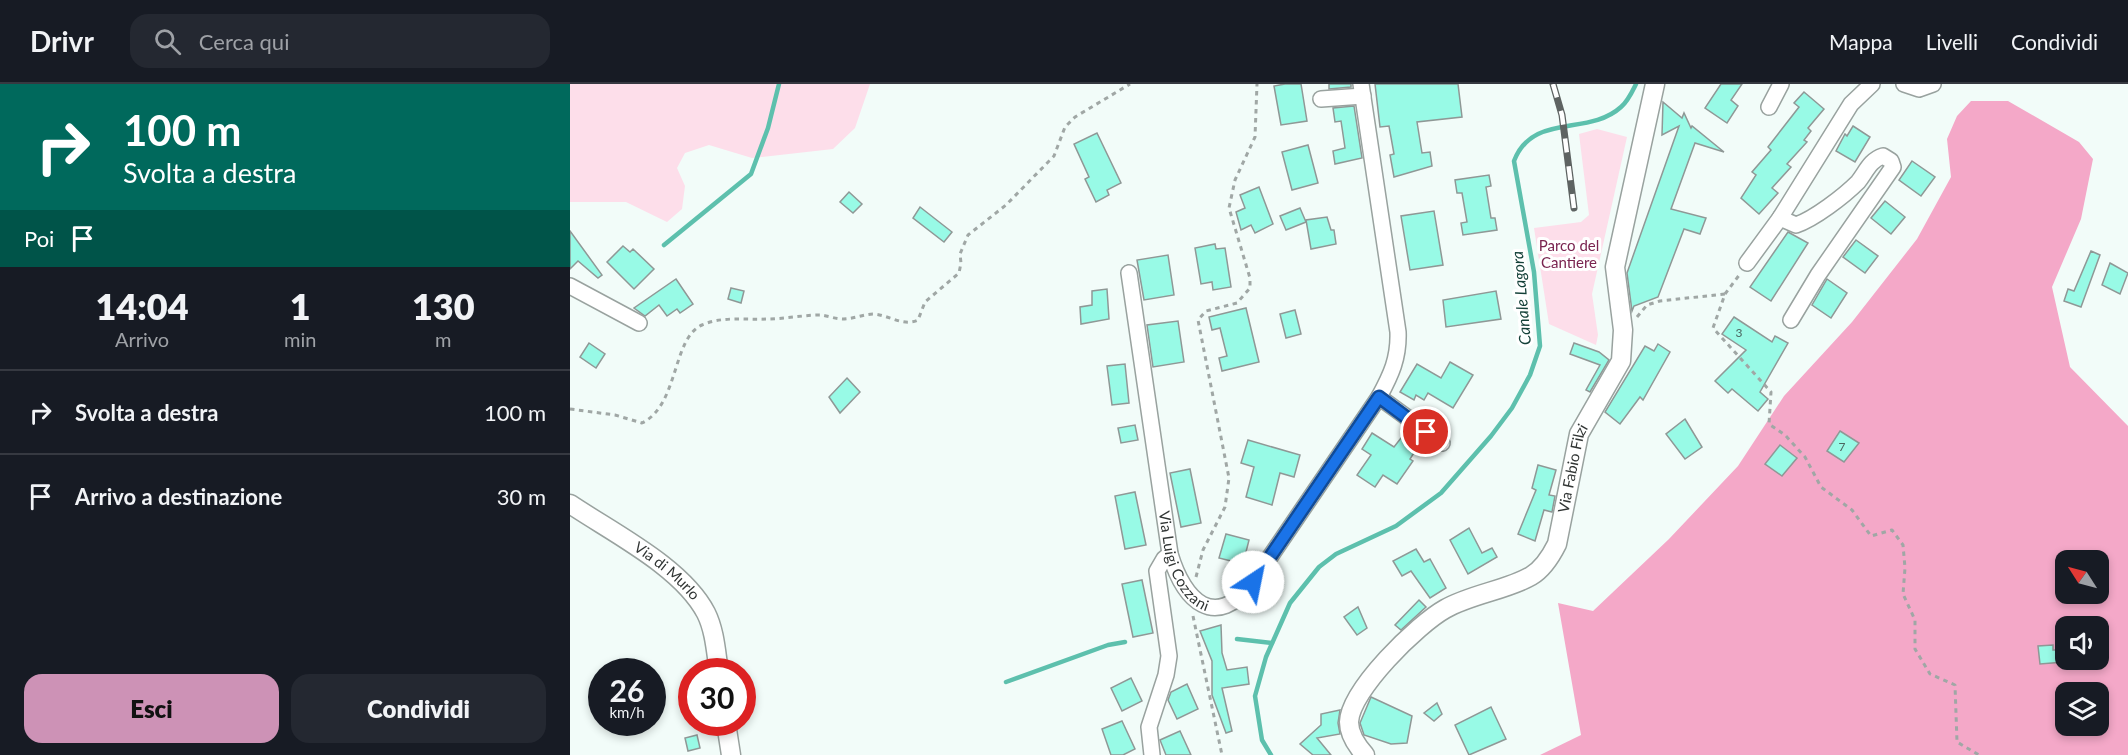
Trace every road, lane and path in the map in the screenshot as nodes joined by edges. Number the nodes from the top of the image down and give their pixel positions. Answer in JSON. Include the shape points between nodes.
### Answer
{"nodes":[{"id":1,"x":1130,"y":84,"type":"edge"},
{"id":2,"x":1257,"y":84,"type":"edge"},
{"id":3,"x":1655,"y":84,"type":"edge"},
{"id":4,"x":1781,"y":84,"type":"edge"},
{"id":5,"x":1872,"y":84,"type":"edge"},
{"id":6,"x":1904,"y":84,"type":"edge"},
{"id":7,"x":1933,"y":84,"type":"edge"},
{"id":8,"x":1362,"y":90,"type":"edge"},
{"id":9,"x":1321,"y":99,"type":"dead end"},
{"id":10,"x":1769,"y":107,"type":"dead end"},
{"id":11,"x":1780,"y":218,"type":"junction"},
{"id":12,"x":1748,"y":263,"type":"joint"},
{"id":13,"x":1129,"y":273,"type":"dead end"},
{"id":14,"x":570,"y":286,"type":"edge"},
{"id":15,"x":1725,"y":294,"type":"junction"},
{"id":16,"x":1791,"y":320,"type":"dead end"},
{"id":17,"x":1634,"y":321,"type":"dead end"},
{"id":18,"x":639,"y":322,"type":"dead end"},
{"id":19,"x":1379,"y":397,"type":"junction"},
{"id":20,"x":570,"y":409,"type":"edge"},
{"id":21,"x":1442,"y":443,"type":"dead end"},
{"id":22,"x":570,"y":504,"type":"edge"},
{"id":23,"x":1170,"y":554,"type":"junction"},
{"id":24,"x":1192,"y":598,"type":"junction"},
{"id":25,"x":716,"y":658,"type":"edge"},
{"id":26,"x":728,"y":736,"type":"edge"},
{"id":27,"x":731,"y":755,"type":"edge"},
{"id":28,"x":1152,"y":755,"type":"edge"},
{"id":29,"x":1222,"y":755,"type":"edge"},
{"id":30,"x":1365,"y":755,"type":"edge"},
{"id":31,"x":1979,"y":755,"type":"edge"}],
"edges":[{"from":1,"to":20,"type":"path","via":[[1065,127],[1054,156],[1006,205],[968,235],[960,254],[959,273],[925,303],[918,320],[906,322],[869,314],[856,319],[821,315],[708,323],[685,342],[676,373],[654,417],[642,423]]},
{"from":2,"to":24,"type":"path","via":[[1255,137],[1235,180],[1229,208],[1250,288],[1237,303],[1202,313],[1197,324],[1229,478],[1225,507],[1203,550]]},
{"from":3,"to":30,"type":"street","name":"Via Fabio Filzi","via":[[1615,267],[1623,330],[1621,361],[1579,434],[1557,544],[1548,560],[1531,576],[1445,609],[1416,628],[1365,687],[1352,711],[1351,731]]},
{"from":4,"to":10,"type":"street"},
{"from":5,"to":11,"type":"street","via":[[1851,104]]},
{"from":6,"to":7,"type":"street","via":[[1919,89]]},
{"from":8,"to":9,"type":"street"},
{"from":8,"to":19,"type":"street","name":"Via Luigi Cozzani","via":[[1398,341],[1395,366]]},
{"from":11,"to":12,"type":"street"},
{"from":11,"to":16,"type":"street","via":[[1796,225],[1809,221],[1857,183],[1876,158],[1883,156],[1891,161],[1893,167],[1883,185],[1818,275]]},
{"from":12,"to":15,"type":"path"},
{"from":13,"to":23,"type":"street","name":"Via Luigi Cozzani"},
{"from":14,"to":18,"type":"street"},
{"from":15,"to":17,"type":"path","via":[[1660,301],[1647,305]]},
{"from":15,"to":31,"type":"path","via":[[1713,328],[1771,392],[1769,424],[1785,435],[1805,457],[1821,487],[1852,510],[1871,536],[1892,530],[1903,545],[1902,594],[1915,620],[1915,649],[1930,674],[1955,685],[1957,742]]},
{"from":19,"to":21,"type":"street"},
{"from":19,"to":24,"type":"street","name":"Via Luigi Cozzani","via":[[1243,596],[1218,607]]},
{"from":22,"to":25,"type":"street","name":"Via di Murlo","via":[[683,584],[707,615]]},
{"from":23,"to":24,"type":"street","name":"Via Luigi Cozzani","via":[[1178,579]]},
{"from":23,"to":28,"type":"street","via":[[1157,571],[1169,656],[1149,728]]},
{"from":24,"to":29,"type":"path"},
{"from":26,"to":27,"type":"street"}]}
